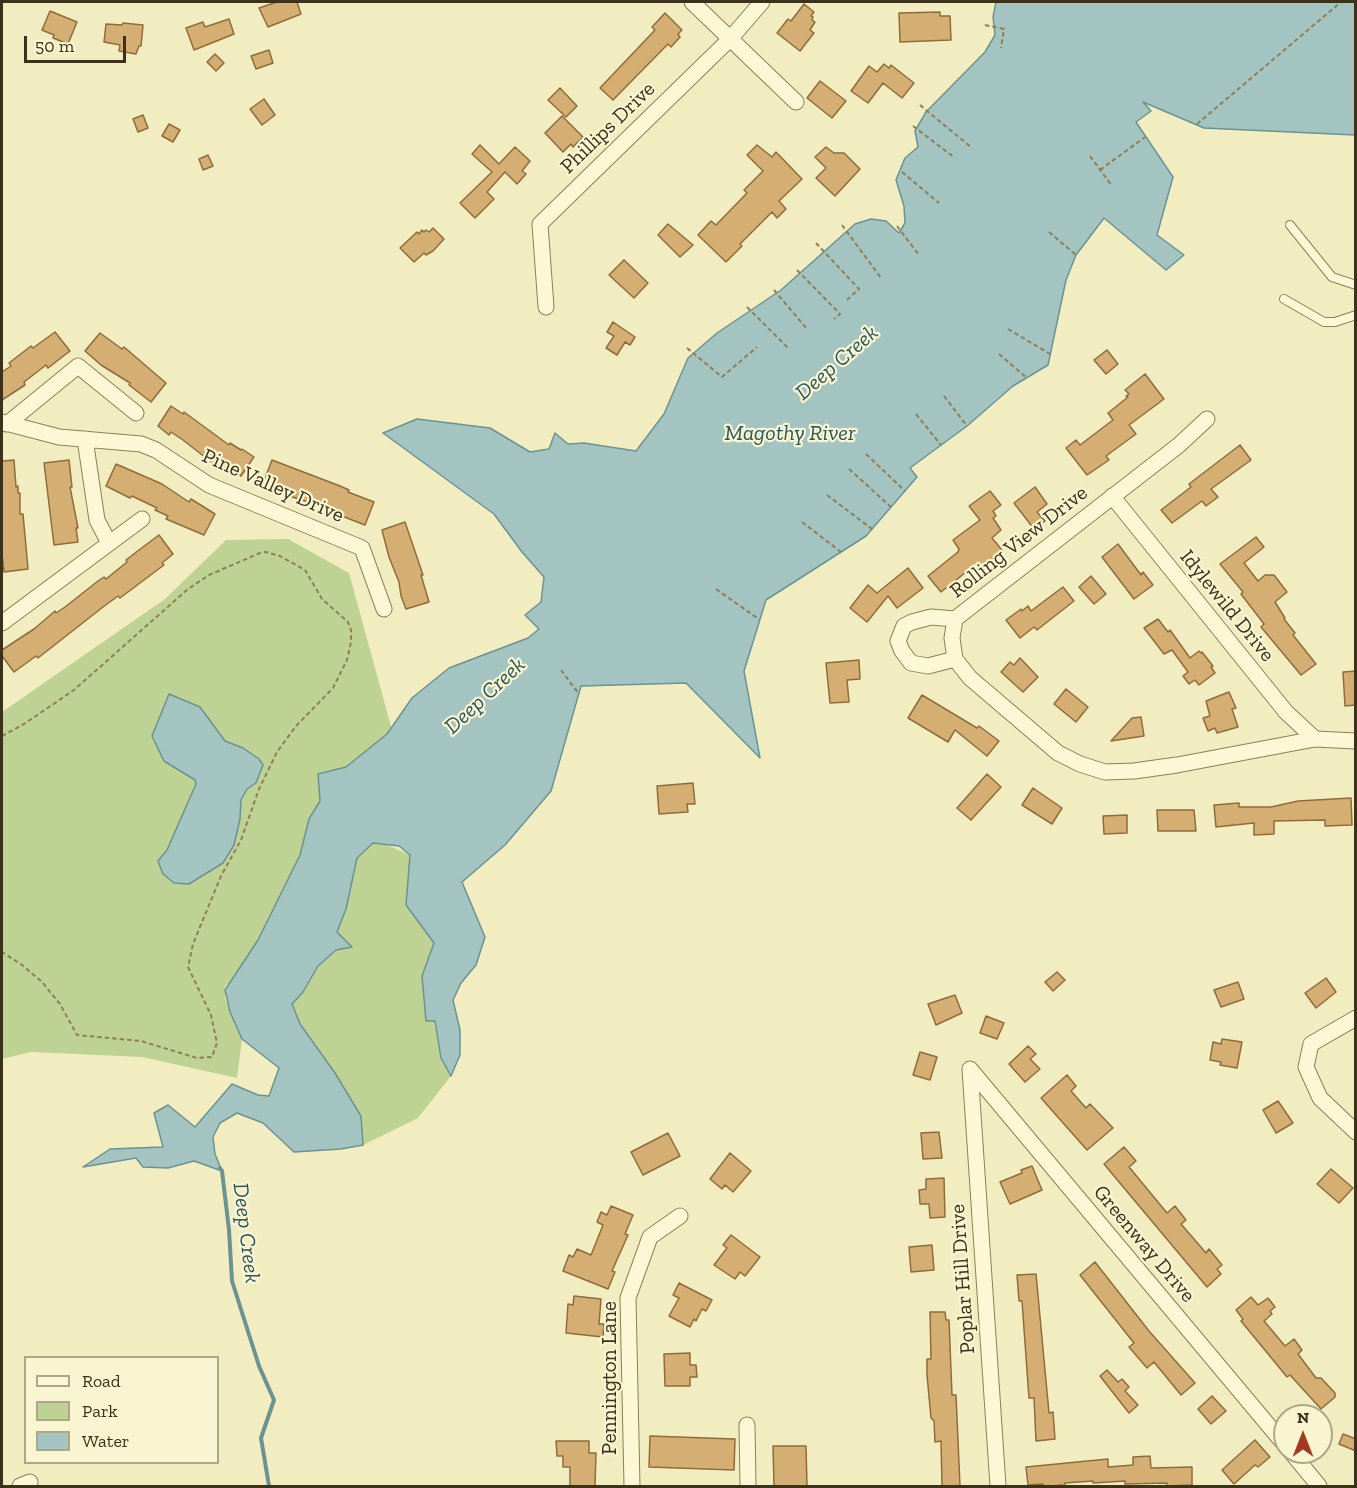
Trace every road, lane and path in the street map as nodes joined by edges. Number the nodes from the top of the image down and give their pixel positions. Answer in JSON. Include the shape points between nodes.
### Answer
{"nodes":[{"id":1,"x":692,"y":2,"type":"edge"},
{"id":2,"x":762,"y":2,"type":"edge"},
{"id":3,"x":1341,"y":2,"type":"edge"},
{"id":4,"x":985,"y":25,"type":"dead end"},
{"id":5,"x":730,"y":39,"type":"junction"},
{"id":6,"x":1001,"y":48,"type":"dead end"},
{"id":7,"x":796,"y":102,"type":"dead end"},
{"id":8,"x":920,"y":105,"type":"dead end"},
{"id":9,"x":1197,"y":124,"type":"dead end"},
{"id":10,"x":913,"y":126,"type":"dead end"},
{"id":11,"x":1145,"y":136,"type":"dead end"},
{"id":12,"x":972,"y":148,"type":"dead end"},
{"id":13,"x":1090,"y":156,"type":"dead end"},
{"id":14,"x":955,"y":158,"type":"dead end"},
{"id":15,"x":1100,"y":170,"type":"junction"},
{"id":16,"x":902,"y":172,"type":"dead end"},
{"id":17,"x":1112,"y":186,"type":"dead end"},
{"id":18,"x":939,"y":203,"type":"dead end"},
{"id":19,"x":842,"y":225,"type":"dead end"},
{"id":20,"x":1290,"y":225,"type":"dead end"},
{"id":21,"x":897,"y":226,"type":"dead end"},
{"id":22,"x":1049,"y":232,"type":"dead end"},
{"id":23,"x":816,"y":243,"type":"dead end"},
{"id":24,"x":919,"y":255,"type":"dead end"},
{"id":25,"x":1076,"y":255,"type":"dead end"},
{"id":26,"x":797,"y":270,"type":"dead end"},
{"id":27,"x":881,"y":278,"type":"dead end"},
{"id":28,"x":1356,"y":285,"type":"edge"},
{"id":29,"x":774,"y":290,"type":"dead end"},
{"id":30,"x":1284,"y":299,"type":"dead end"},
{"id":31,"x":847,"y":300,"type":"dead end"},
{"id":32,"x":546,"y":307,"type":"dead end"},
{"id":33,"x":747,"y":307,"type":"dead end"},
{"id":34,"x":1356,"y":315,"type":"edge"},
{"id":35,"x":834,"y":319,"type":"dead end"},
{"id":36,"x":807,"y":329,"type":"dead end"},
{"id":37,"x":1008,"y":329,"type":"dead end"},
{"id":38,"x":758,"y":347,"type":"dead end"},
{"id":39,"x":687,"y":348,"type":"dead end"},
{"id":40,"x":788,"y":348,"type":"dead end"},
{"id":41,"x":999,"y":354,"type":"dead end"},
{"id":42,"x":1050,"y":354,"type":"dead end"},
{"id":43,"x":1027,"y":378,"type":"dead end"},
{"id":44,"x":944,"y":396,"type":"dead end"},
{"id":45,"x":136,"y":414,"type":"dead end"},
{"id":46,"x":916,"y":414,"type":"dead end"},
{"id":47,"x":1207,"y":419,"type":"dead end"},
{"id":48,"x":4,"y":423,"type":"edge"},
{"id":49,"x":967,"y":426,"type":"dead end"},
{"id":50,"x":85,"y":439,"type":"junction"},
{"id":51,"x":941,"y":445,"type":"dead end"},
{"id":52,"x":866,"y":454,"type":"dead end"},
{"id":53,"x":849,"y":469,"type":"dead end"},
{"id":54,"x":905,"y":491,"type":"dead end"},
{"id":55,"x":827,"y":495,"type":"dead end"},
{"id":56,"x":1112,"y":496,"type":"junction"},
{"id":57,"x":891,"y":507,"type":"dead end"},
{"id":58,"x":142,"y":519,"type":"dead end"},
{"id":59,"x":802,"y":522,"type":"dead end"},
{"id":60,"x":872,"y":529,"type":"dead end"},
{"id":61,"x":109,"y":543,"type":"junction"},
{"id":62,"x":841,"y":552,"type":"dead end"},
{"id":63,"x":716,"y":589,"type":"dead end"},
{"id":64,"x":384,"y":609,"type":"dead end"},
{"id":65,"x":955,"y":619,"type":"junction"},
{"id":66,"x":760,"y":620,"type":"dead end"},
{"id":67,"x":2,"y":623,"type":"edge"},
{"id":68,"x":956,"y":659,"type":"junction"},
{"id":69,"x":561,"y":670,"type":"dead end"},
{"id":70,"x":579,"y":694,"type":"dead end"},
{"id":71,"x":2,"y":736,"type":"edge"},
{"id":72,"x":1315,"y":739,"type":"junction"},
{"id":73,"x":1356,"y":741,"type":"edge"},
{"id":74,"x":2,"y":952,"type":"edge"},
{"id":75,"x":1356,"y":1018,"type":"edge"},
{"id":76,"x":970,"y":1069,"type":"joint"},
{"id":77,"x":1356,"y":1132,"type":"edge"},
{"id":78,"x":680,"y":1216,"type":"dead end"},
{"id":79,"x":747,"y":1425,"type":"dead end"},
{"id":80,"x":1273,"y":1431,"type":"edge"},
{"id":81,"x":1301,"y":1464,"type":"edge"},
{"id":82,"x":632,"y":1486,"type":"edge"},
{"id":83,"x":748,"y":1486,"type":"edge"},
{"id":84,"x":998,"y":1486,"type":"edge"},
{"id":85,"x":1319,"y":1486,"type":"edge"}],
"edges":[{"from":1,"to":5,"type":"street"},
{"from":2,"to":5,"type":"street","name":"Phillips Drive"},
{"from":3,"to":9,"type":"path"},
{"from":4,"to":6,"type":"path","via":[[1004,29]]},
{"from":5,"to":7,"type":"street"},
{"from":5,"to":32,"type":"street","name":"Phillips Drive","via":[[540,224]]},
{"from":8,"to":12,"type":"path"},
{"from":10,"to":14,"type":"path"},
{"from":11,"to":15,"type":"path"},
{"from":13,"to":15,"type":"path"},
{"from":15,"to":17,"type":"path"},
{"from":16,"to":18,"type":"path"},
{"from":19,"to":27,"type":"path"},
{"from":20,"to":28,"type":"lane","via":[[1332,277]]},
{"from":21,"to":24,"type":"path"},
{"from":22,"to":25,"type":"path"},
{"from":23,"to":31,"type":"path","via":[[859,289]]},
{"from":26,"to":35,"type":"path","via":[[840,314]]},
{"from":29,"to":36,"type":"path"},
{"from":30,"to":34,"type":"lane","via":[[1324,322]]},
{"from":33,"to":40,"type":"path"},
{"from":37,"to":42,"type":"path"},
{"from":38,"to":39,"type":"path","via":[[722,377]]},
{"from":41,"to":43,"type":"path"},
{"from":44,"to":49,"type":"path"},
{"from":45,"to":48,"type":"street","via":[[78,366]]},
{"from":46,"to":51,"type":"path"},
{"from":47,"to":56,"type":"street","name":"Rolling View Drive"},
{"from":48,"to":50,"type":"street","name":"Pine Valley Drive"},
{"from":50,"to":61,"type":"street","via":[[97,520]]},
{"from":50,"to":64,"type":"street","name":"Pine Valley Drive","via":[[141,444],[209,485],[362,548]]},
{"from":52,"to":54,"type":"path"},
{"from":53,"to":57,"type":"path"},
{"from":55,"to":60,"type":"path"},
{"from":56,"to":65,"type":"street","name":"Rolling View Drive"},
{"from":56,"to":72,"type":"street","name":"Idylewild Drive","via":[[1286,712]]},
{"from":58,"to":61,"type":"street"},
{"from":59,"to":62,"type":"path"},
{"from":61,"to":67,"type":"street"},
{"from":63,"to":66,"type":"path"},
{"from":65,"to":68,"type":"street","name":"Rolling View Drive","via":[[952,638]]},
{"from":65,"to":68,"type":"street","via":[[931,617],[912,622],[904,626],[898,641],[911,663],[928,666]]},
{"from":68,"to":72,"type":"street","via":[[970,678],[1058,753],[1105,772],[1177,765]]},
{"from":69,"to":70,"type":"path"},
{"from":71,"to":74,"type":"path","via":[[74,690],[209,574],[260,553],[280,556],[305,570],[322,599],[348,622],[351,630],[346,660],[333,688],[296,726],[277,753],[193,944],[188,967],[212,1015],[217,1043],[212,1057],[197,1058],[141,1041],[77,1035],[42,982]]},
{"from":72,"to":73,"type":"street"},
{"from":75,"to":77,"type":"street","via":[[1311,1044],[1306,1067],[1320,1098]]},
{"from":76,"to":80,"type":"street","name":"Greenway Drive"},
{"from":76,"to":84,"type":"street","name":"Poplar Hill Drive"},
{"from":78,"to":82,"type":"street","name":"Pennington Lane","via":[[650,1237],[628,1298]]},
{"from":79,"to":83,"type":"street"},
{"from":81,"to":85,"type":"street"}]}
